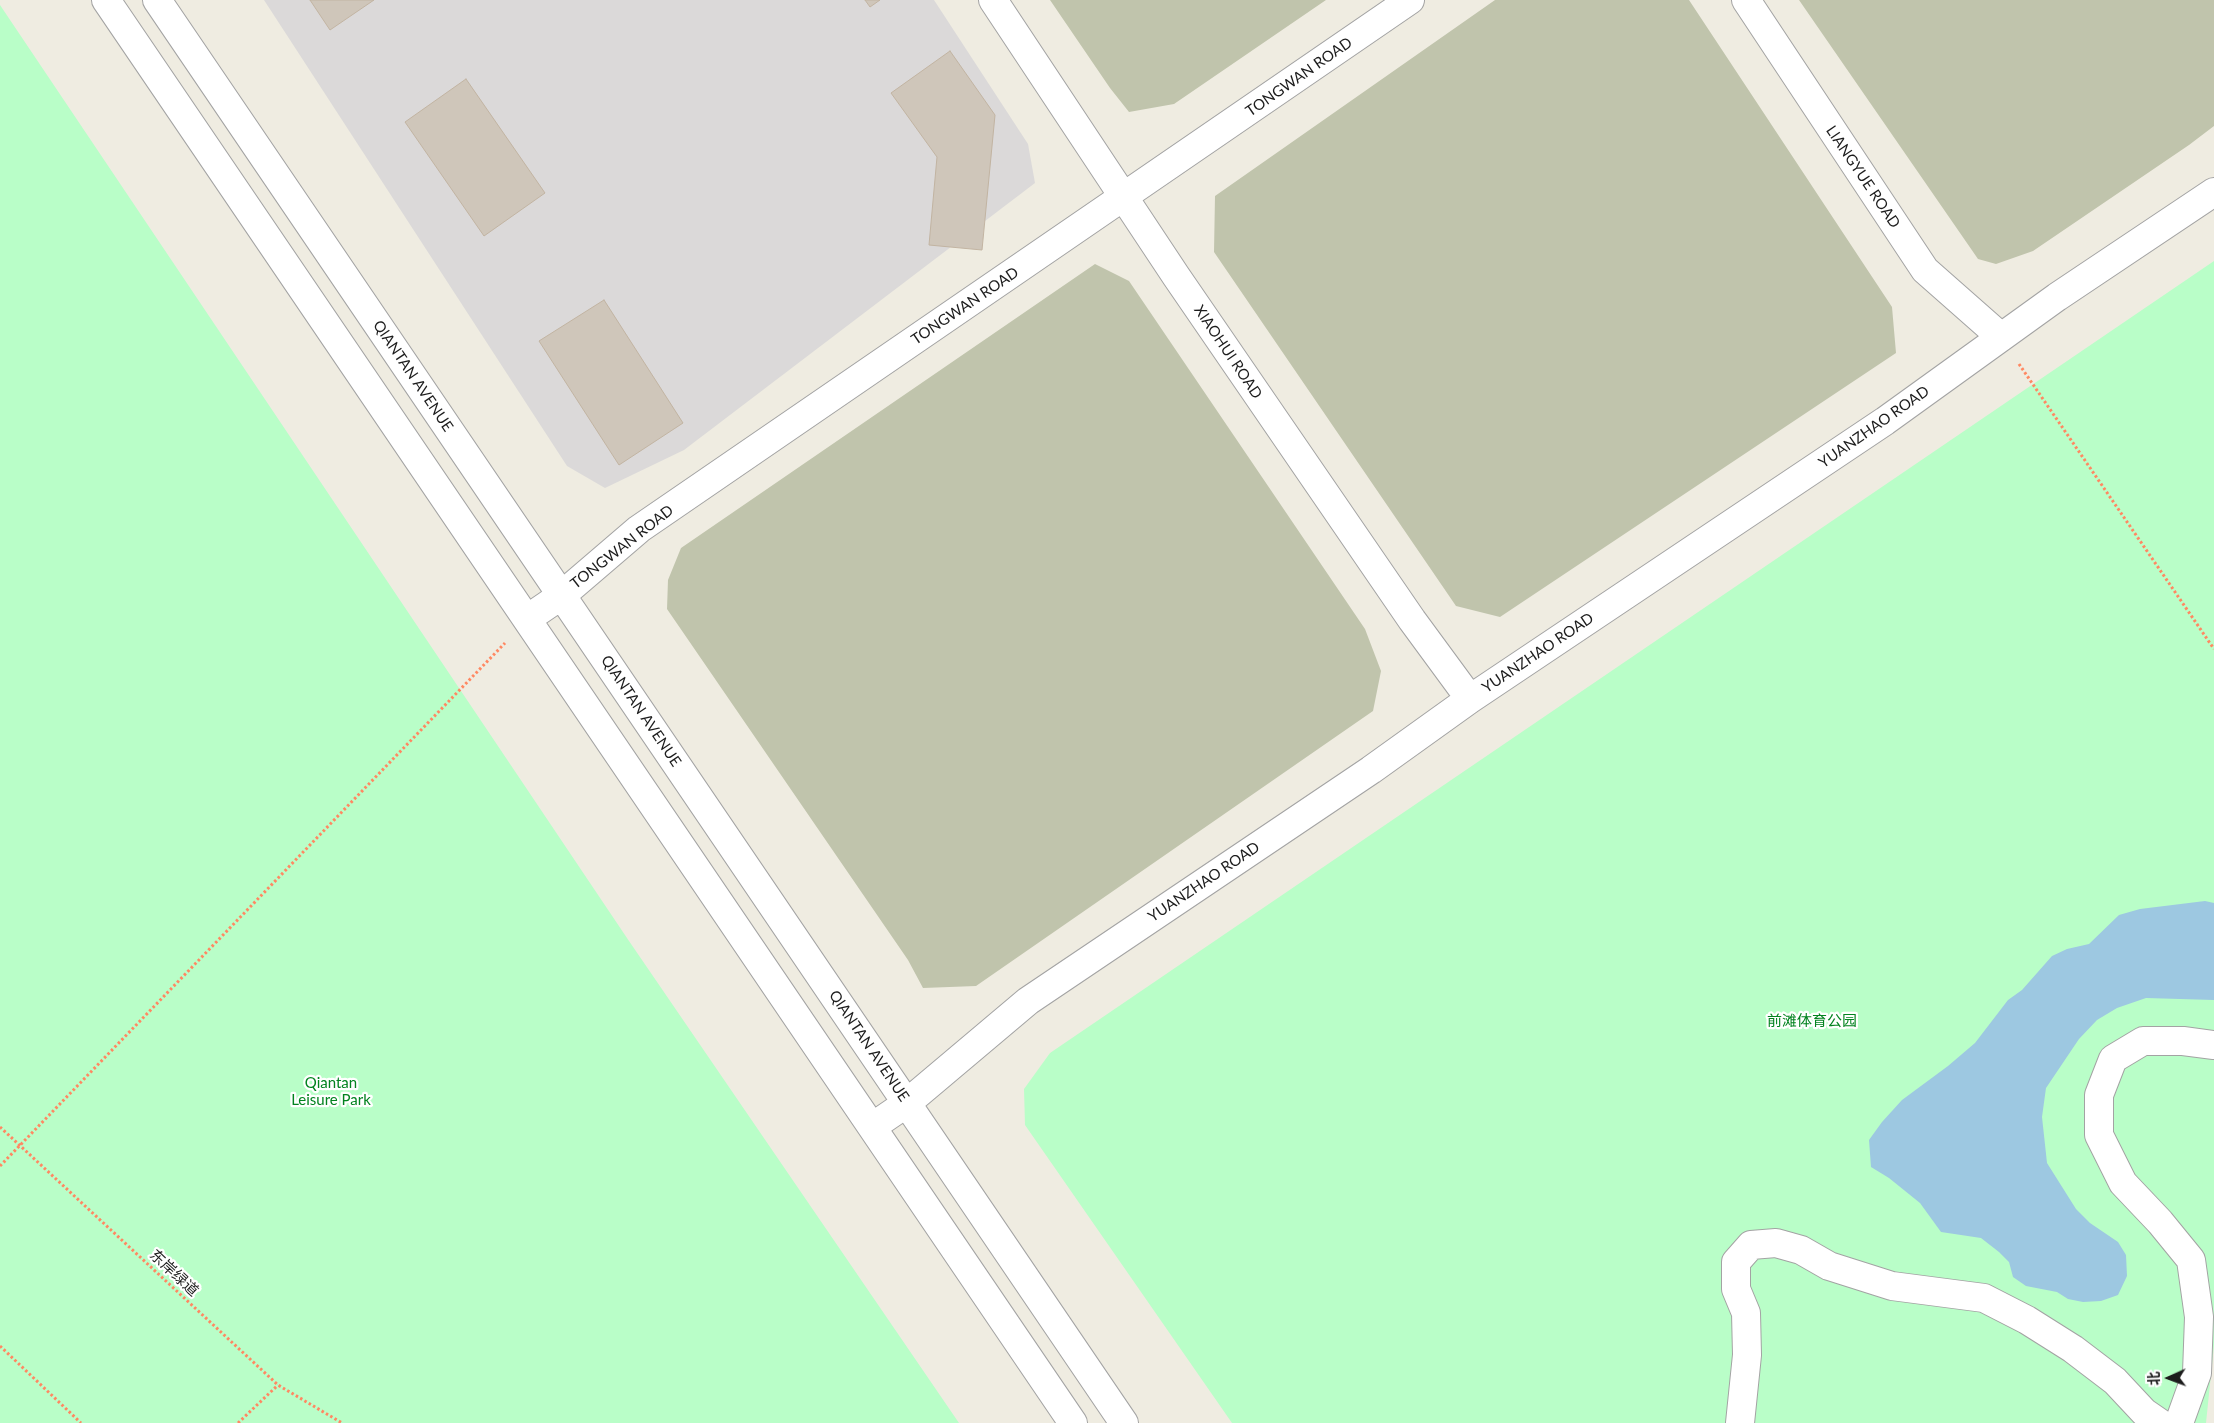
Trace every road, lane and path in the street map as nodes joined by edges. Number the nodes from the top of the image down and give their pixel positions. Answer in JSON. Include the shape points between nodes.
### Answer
{"nodes":[{"id":1,"x":106,"y":0,"type":"edge"},
{"id":2,"x":157,"y":0,"type":"edge"},
{"id":3,"x":994,"y":0,"type":"edge"},
{"id":4,"x":1410,"y":0,"type":"edge"},
{"id":5,"x":1746,"y":0,"type":"edge"},
{"id":6,"x":2214,"y":192,"type":"edge"},
{"id":7,"x":1125,"y":197,"type":"junction"},
{"id":8,"x":2001,"y":337,"type":"junction"},
{"id":9,"x":562,"y":595,"type":"junction"},
{"id":10,"x":527,"y":619,"type":"junction"},
{"id":11,"x":2214,"y":649,"type":"edge"},
{"id":12,"x":1470,"y":699,"type":"junction"},
{"id":13,"x":2214,"y":1044,"type":"edge"},
{"id":14,"x":907,"y":1103,"type":"junction"},
{"id":15,"x":0,"y":1127,"type":"edge"},
{"id":16,"x":872,"y":1127,"type":"junction"},
{"id":17,"x":19,"y":1146,"type":"junction"},
{"id":18,"x":0,"y":1166,"type":"edge"},
{"id":19,"x":0,"y":1346,"type":"edge"},
{"id":20,"x":278,"y":1384,"type":"junction"},
{"id":21,"x":81,"y":1423,"type":"edge"},
{"id":22,"x":238,"y":1423,"type":"edge"},
{"id":23,"x":342,"y":1423,"type":"edge"},
{"id":24,"x":1073,"y":1423,"type":"edge"},
{"id":25,"x":1124,"y":1423,"type":"edge"},
{"id":26,"x":1740,"y":1423,"type":"edge"},
{"id":27,"x":2160,"y":1423,"type":"edge"},
{"id":28,"x":2179,"y":1423,"type":"edge"}],
"edges":[{"from":1,"to":10,"type":"street"},
{"from":2,"to":9,"type":"street","name":"QIANTAN AVENUE"},
{"from":3,"to":7,"type":"street","name":"XIAOHUI ROAD"},
{"from":4,"to":7,"type":"street","name":"TONGWAN ROAD"},
{"from":5,"to":8,"type":"street","name":"LIANGYUE ROAD","via":[[1925,270]]},
{"from":6,"to":8,"type":"street","name":"YUANZHAO ROAD"},
{"from":7,"to":9,"type":"street","name":"TONGWAN ROAD","via":[[639,529]]},
{"from":7,"to":12,"type":"street","name":"XIAOHUI ROAD","via":[[1395,595]]},
{"from":8,"to":11,"type":"path"},
{"from":8,"to":12,"type":"street","name":"YUANZHAO ROAD","via":[[1885,421]]},
{"from":9,"to":10,"type":"street","name":"TONGWAN ROAD"},
{"from":9,"to":14,"type":"street","name":"QIANTAN AVENUE"},
{"from":10,"to":16,"type":"street"},
{"from":10,"to":17,"type":"path"},
{"from":12,"to":14,"type":"street","name":"YUANZHAO ROAD","via":[[1371,770],[1028,1001]]},
{"from":13,"to":28,"type":"street","via":[[2143,1041],[2113,1059],[2099,1096],[2099,1135],[2123,1183],[2191,1260],[2199,1317],[2197,1373]]},
{"from":14,"to":16,"type":"street","name":"YUANZHAO ROAD"},
{"from":14,"to":25,"type":"street","name":"QIANTAN AVENUE"},
{"from":15,"to":17,"type":"path","name":"东岸绿道"},
{"from":16,"to":24,"type":"street"},
{"from":17,"to":18,"type":"path"},
{"from":17,"to":20,"type":"path","name":"东岸绿道"},
{"from":19,"to":21,"type":"path"},
{"from":20,"to":22,"type":"path"},
{"from":20,"to":23,"type":"path","name":"东岸绿道"},
{"from":26,"to":27,"type":"street","via":[[1747,1355],[1746,1313],[1736,1288],[1736,1262],[1751,1245],[1776,1243],[1801,1250],[1829,1266],[1892,1286],[1984,1298],[2073,1349],[2115,1381],[2144,1412]]}]}
